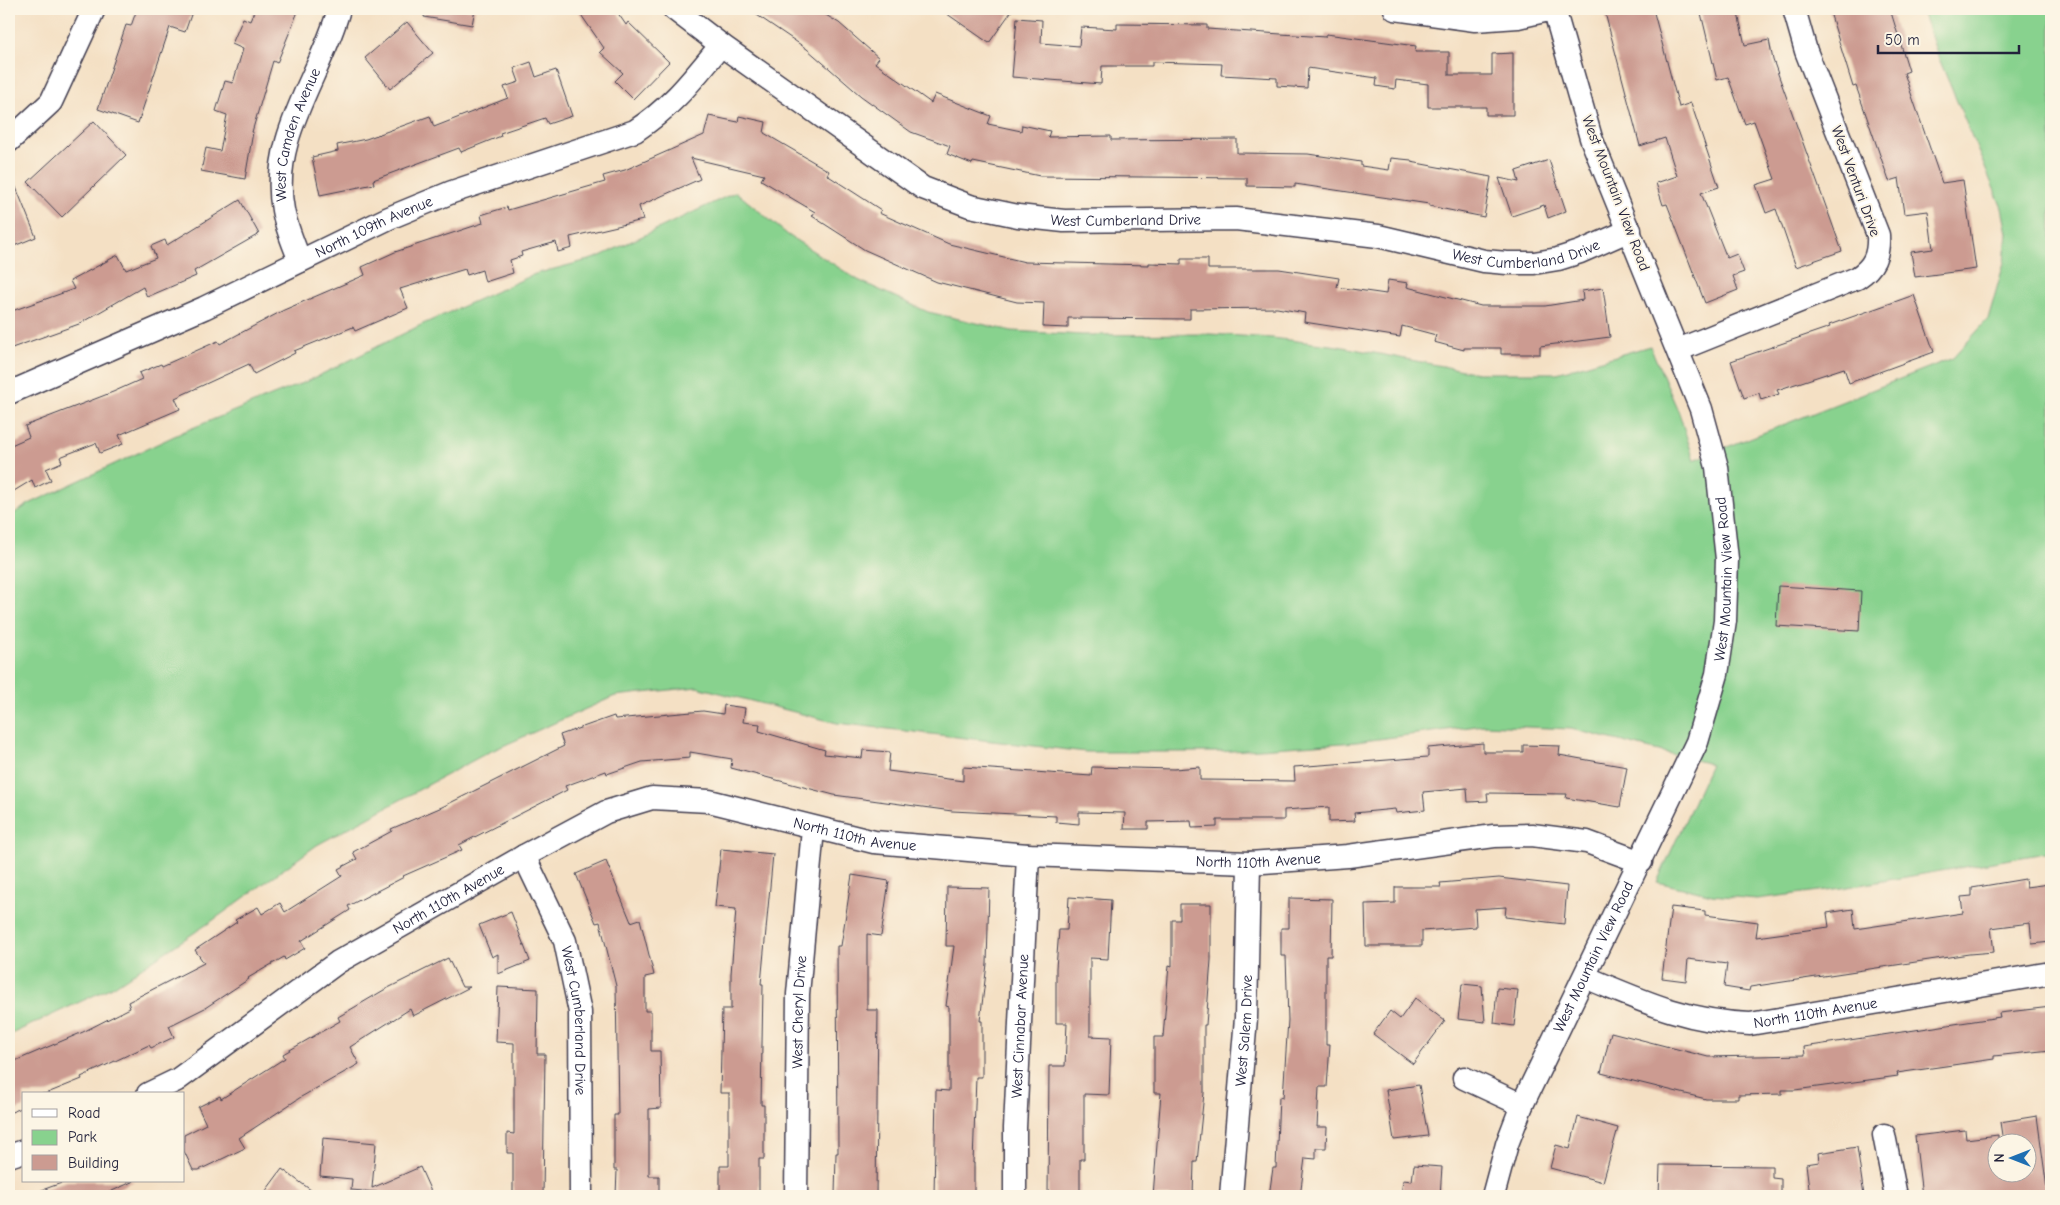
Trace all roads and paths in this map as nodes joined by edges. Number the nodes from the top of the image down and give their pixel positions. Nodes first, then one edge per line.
1 (94, 9) edge
2 (339, 9) edge
3 (674, 9) edge
4 (1395, 9) edge
5 (1554, 9) edge
6 (1794, 9) edge
7 (721, 45) junction
8 (9, 141) edge
9 (1630, 230) junction
10 (300, 261) junction
11 (1678, 350) junction
12 (9, 393) edge
13 (813, 829) junction
14 (1028, 855) junction
15 (524, 856) junction
16 (1641, 862) junction
17 (1249, 863) junction
18 (2051, 973) edge
19 (1585, 977) junction
20 (1464, 1078) dead end
21 (152, 1092) edge
22 (1522, 1105) junction
23 (1884, 1135) dead end
24 (22, 1152) edge
25 (9, 1156) edge
26 (581, 1196) edge
27 (796, 1196) edge
28 (1015, 1196) edge
29 (1231, 1196) edge
30 (1493, 1196) edge
31 (1896, 1196) edge

1 - 8 street
2 - 10 street, West Camden Avenue
3 - 7 street, West Cumberland Drive
4 - 5 street
5 - 9 street, West Mountain View Road
6 - 11 street, West Venturi Drive
7 - 9 street, West Cumberland Drive
7 - 10 street, North 109th Avenue
9 - 11 street, West Mountain View Road
10 - 12 street, North 109th Avenue
11 - 16 street, West Mountain View Road
13 - 14 street, North 110th Avenue
13 - 15 street, North 110th Avenue
13 - 27 street, West Cheryl Drive
14 - 17 street, North 110th Avenue
14 - 28 street, West Cinnabar Avenue
15 - 21 street, North 110th Avenue
15 - 26 street, West Cumberland Drive
16 - 17 street, North 110th Avenue
16 - 19 street, West Mountain View Road
17 - 29 street, West Salem Drive
18 - 19 street, North 110th Avenue
19 - 22 street, West Mountain View Road
20 - 22 street
22 - 30 street, West Mountain View Road
23 - 31 street
24 - 25 street

